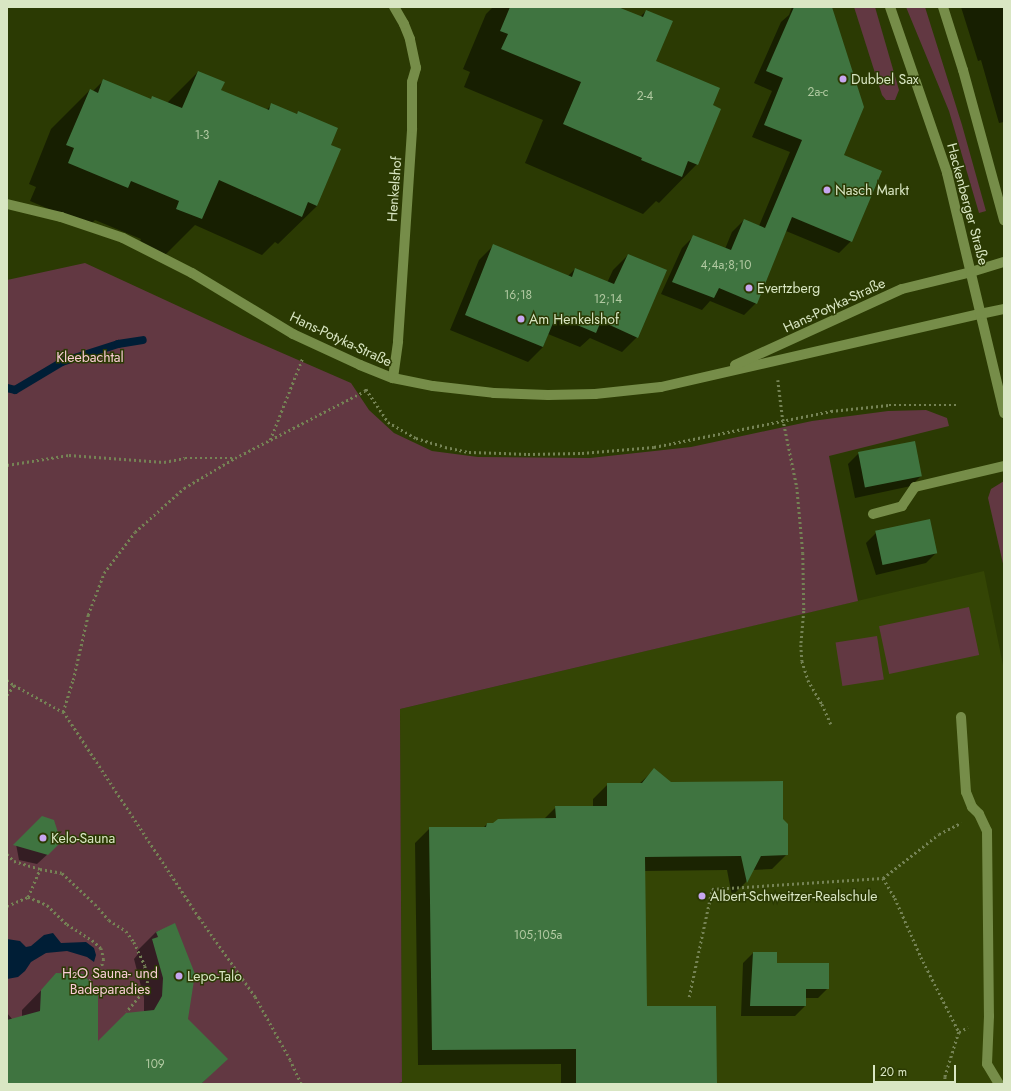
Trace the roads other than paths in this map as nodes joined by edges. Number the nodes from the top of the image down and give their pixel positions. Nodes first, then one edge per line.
1 (394, 7) edge
2 (890, 7) edge
3 (943, 7) edge
4 (7, 204) edge
5 (1004, 220) edge
6 (1004, 262) edge
7 (971, 272) junction
8 (1004, 309) edge
9 (980, 314) junction
10 (713, 375) junction
11 (393, 378) junction
12 (1004, 413) edge
13 (1004, 466) edge
14 (873, 514) dead end
15 (961, 717) dead end
16 (1000, 1084) edge

1 - 11 street, Henkelshof
2 - 7 street, Hackenberger Straße
3 - 5 street
4 - 11 street, Hans-Potyka-Straße
6 - 7 street, Hans-Potyka-Straße
7 - 9 street, Hackenberger Straße
7 - 10 street, Hans-Potyka-Straße
8 - 9 street, Hans-Potyka-Straße
9 - 10 street, Hans-Potyka-Straße
9 - 12 street, Hackenberger Straße
10 - 11 street, Hans-Potyka-Straße
13 - 14 street
15 - 16 street

